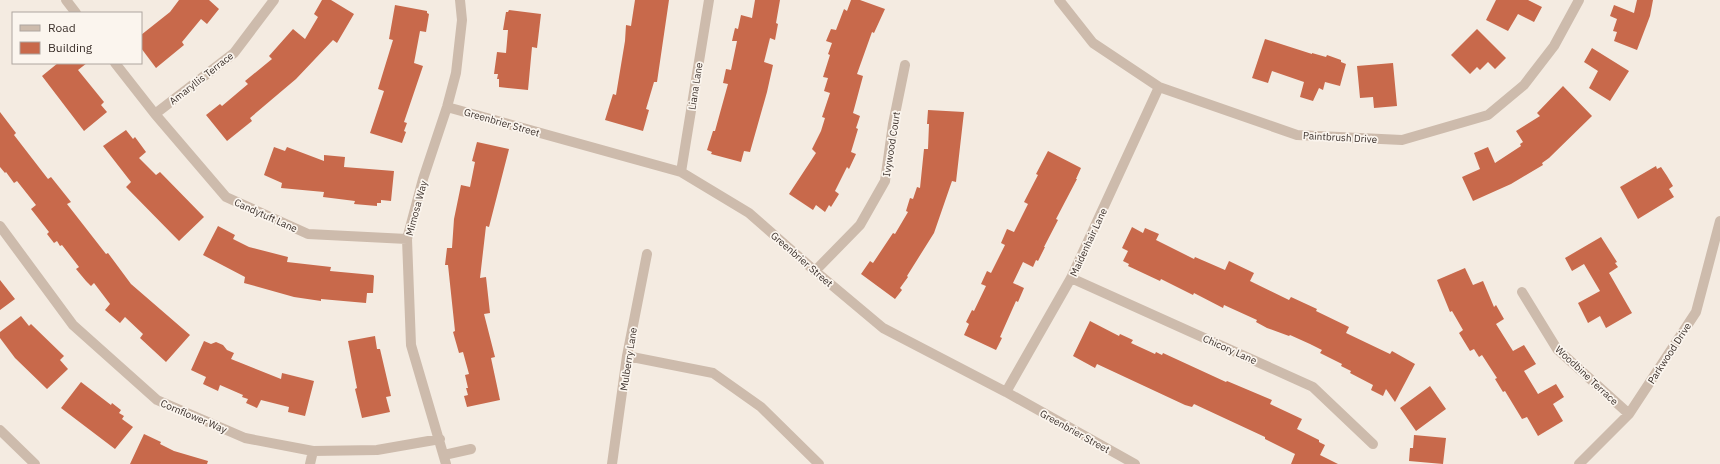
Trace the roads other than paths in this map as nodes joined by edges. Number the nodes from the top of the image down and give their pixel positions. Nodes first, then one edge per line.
1 (66, 0) edge
2 (274, 0) edge
3 (460, 0) edge
4 (709, 0) edge
5 (1059, 0) edge
6 (1579, 0) edge
7 (75, 12) edge
8 (116, 64) edge
9 (905, 65) dead end
10 (1159, 87) junction
11 (448, 107) junction
12 (155, 114) junction
13 (681, 172) junction
14 (1720, 221) edge
15 (0, 226) edge
16 (407, 239) junction
17 (647, 254) dead end
18 (815, 271) junction
19 (1071, 278) junction
20 (1522, 292) dead end
21 (628, 356) junction
22 (1006, 392) junction
23 (1629, 414) junction
24 (0, 430) edge
25 (440, 438) junction
26 (1373, 444) dead end
27 (471, 449) dead end
28 (313, 451) junction
29 (445, 460) edge
30 (35, 464) edge
31 (310, 464) edge
32 (612, 464) edge
33 (819, 464) edge
34 (1135, 464) edge
35 (1579, 464) edge

1 - 7 street
2 - 12 street, Amaryllis Terrace
3 - 11 street, Mimosa Way
4 - 13 street, Liana Lane
5 - 10 street, Paintbrush Drive
6 - 10 street, Paintbrush Drive
8 - 12 street, Candytuft Lane
9 - 18 street, Ivywood Court
10 - 19 street, Maidenhair Lane
11 - 13 street, Greenbrier Street
11 - 16 street, Mimosa Way
12 - 16 street, Candytuft Lane
13 - 18 street, Greenbrier Street
14 - 23 street, Parkwood Drive
15 - 28 street, Cornflower Way
16 - 25 street, Mimosa Way
17 - 21 street, Mulberry Lane
18 - 22 street, Greenbrier Street
19 - 22 street, Maidenhair Lane
19 - 26 street, Chicory Lane
20 - 23 street, Woodbine Terrace
21 - 32 street, Mulberry Lane
21 - 33 street
22 - 34 street, Greenbrier Street
23 - 35 street, Parkwood Drive
24 - 30 street
25 - 28 street, Cornflower Way
25 - 29 street, Mimosa Way
27 - 29 street
28 - 31 street

